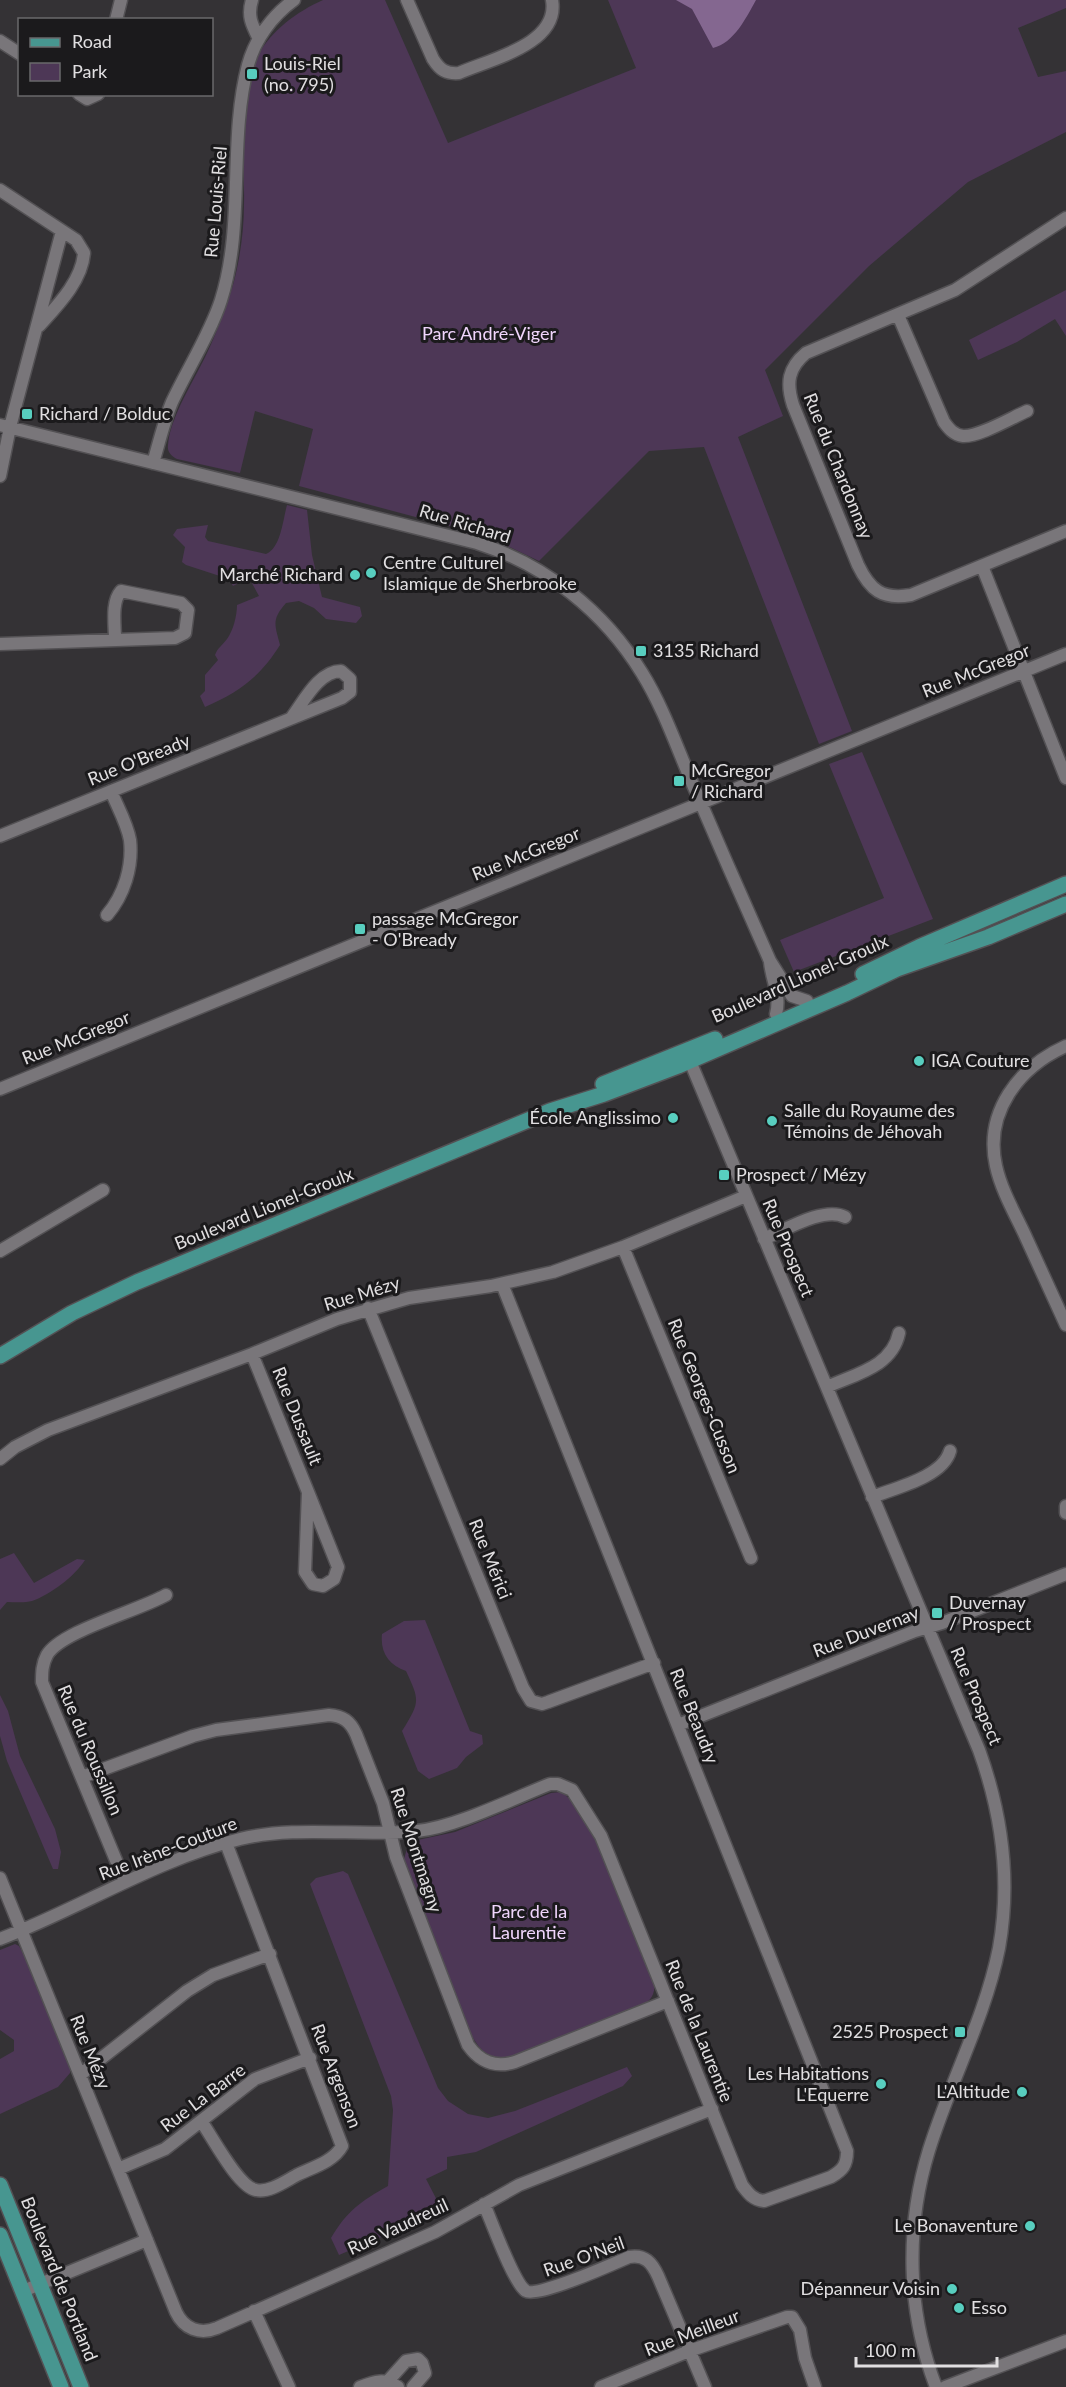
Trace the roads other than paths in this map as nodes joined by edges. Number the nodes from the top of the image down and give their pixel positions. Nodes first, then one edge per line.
1 (121, 0) edge
2 (252, 0) edge
3 (294, 0) edge
4 (407, 0) edge
5 (552, 0) edge
6 (116, 18) edge
7 (259, 39) junction
8 (0, 41) edge
9 (18, 53) edge
10 (0, 190) edge
11 (1066, 219) edge
12 (62, 231) junction
13 (898, 315) junction
14 (38, 327) junction
15 (1027, 411) dead end
16 (5, 426) edge
17 (153, 463) junction
18 (0, 476) edge
19 (1066, 531) edge
20 (982, 566) junction
21 (115, 639) junction
22 (0, 644) edge
23 (1066, 654) edge
24 (1025, 671) junction
25 (292, 717) junction
26 (1066, 778) edge
27 (111, 791) junction
28 (700, 802) junction
29 (0, 836) edge
30 (1066, 884) edge
31 (1066, 904) edge
32 (107, 915) dead end
33 (770, 961) junction
34 (807, 1001) junction
35 (776, 1014) junction
36 (1066, 1046) edge
37 (687, 1056) junction
38 (0, 1089) edge
39 (103, 1190) dead end
40 (746, 1196) junction
41 (845, 1217) dead end
42 (764, 1239) junction
43 (623, 1247) junction
44 (0, 1251) edge
45 (502, 1284) junction
46 (368, 1308) junction
47 (1066, 1325) edge
48 (899, 1333) dead end
49 (252, 1354) junction
50 (0, 1356) edge
51 (827, 1387) junction
52 (950, 1451) dead end
53 (0, 1459) edge
54 (308, 1492) junction
55 (872, 1497) junction
56 (1066, 1506) edge
57 (1066, 1513) edge
58 (752, 1558) dead end
59 (1066, 1574) edge
60 (166, 1595) dead end
61 (927, 1627) junction
62 (654, 1663) junction
63 (678, 1725) junction
64 (82, 1777) junction
65 (565, 1785) joint
66 (389, 1831) junction
67 (226, 1843) junction
68 (0, 1878) edge
69 (125, 1882) junction
70 (21, 1929) junction
71 (0, 1939) edge
72 (270, 1954) junction
73 (668, 2001) junction
74 (310, 2058) junction
75 (80, 2075) junction
76 (712, 2109) junction
77 (201, 2121) junction
78 (847, 2163) joint
79 (118, 2169) junction
80 (0, 2185) edge
81 (484, 2204) junction
82 (0, 2235) edge
83 (147, 2240) junction
84 (40, 2283) junction
85 (22, 2290) junction
86 (254, 2311) junction
87 (1066, 2341) edge
88 (689, 2351) junction
89 (393, 2384) edge
90 (61, 2387) edge
91 (81, 2387) edge
92 (290, 2387) edge
93 (360, 2387) edge
94 (413, 2387) edge
95 (601, 2387) edge
96 (705, 2387) edge
97 (815, 2387) edge
98 (936, 2387) edge
99 (945, 2387) edge

1 - 6 street
2 - 7 street
3 - 7 street, Rue Louis-Riel
4 - 5 street
7 - 17 street, Rue Louis-Riel
8 - 9 street
10 - 12 street
11 - 13 street, Rue du Chardonnay
12 - 14 street
12 - 14 street
13 - 15 street
13 - 20 street, Rue du Chardonnay
14 - 16 street
16 - 17 street, Rue Richard
16 - 18 street
17 - 28 street, Rue Richard
19 - 20 street, Rue du Chardonnay
20 - 24 street
21 - 21 street
21 - 22 street
23 - 24 street, Rue McGregor
24 - 26 street
24 - 28 street, Rue McGregor
25 - 25 street, Rue O'Bready
25 - 27 street, Rue O'Bready
27 - 29 street, Rue O'Bready
27 - 32 street
28 - 33 street, Rue Richard
28 - 38 street, Rue McGregor
30 - 34 main road, Boulevard Lionel-Groulx
31 - 37 main road, Boulevard Lionel-Groulx
33 - 34 street, Rue Richard
33 - 35 street, Rue Richard
34 - 35 main road, Boulevard Lionel-Groulx
35 - 37 main road, Boulevard Lionel-Groulx
36 - 47 street
37 - 40 street, Rue Prospect
37 - 50 main road, Boulevard Lionel-Groulx
39 - 44 street
40 - 42 street, Rue Prospect
40 - 43 street, Rue Mézy
41 - 42 street
42 - 51 street, Rue Prospect
43 - 45 street, Rue Mézy
43 - 58 street, Rue Georges-Cusson
45 - 46 street, Rue Mézy
45 - 62 street, Rue Beaudry
46 - 49 street, Rue Mézy
46 - 62 street, Rue Mérici
48 - 51 street
49 - 53 street, Rue Mézy
49 - 54 street, Rue Dussault
51 - 55 street, Rue Prospect
52 - 55 street
54 - 54 street, Rue Dussault
55 - 61 street, Rue Prospect
56 - 57 street
59 - 61 street, Rue Duvernay
60 - 64 street, Rue du Roussillon
61 - 63 street, Rue Duvernay
61 - 98 street, Rue Prospect
62 - 63 street, Rue Beaudry
63 - 78 street, Rue Beaudry
64 - 66 street, Rue Montmagny
64 - 69 street, Rue du Roussillon
65 - 66 street, Rue Irène-Couture
65 - 73 street, Rue de la Laurentie
66 - 67 street, Rue Irène-Couture
66 - 73 street, Rue Montmagny
67 - 69 street, Rue Irène-Couture
67 - 72 street, Rue Argenson
68 - 70 street, Rue Mézy
69 - 70 street, Rue Irène-Couture
70 - 71 street, Rue Irène-Couture
70 - 75 street, Rue Mézy
72 - 74 street, Rue Argenson
72 - 75 street
73 - 76 street, Rue de la Laurentie
74 - 77 street, Rue La Barre
74 - 77 street, Rue Argenson
75 - 79 street, Rue Mézy
76 - 78 street, Rue de la Laurentie
76 - 81 street, Rue Vaudreuil
77 - 79 street, Rue La Barre
79 - 83 street, Rue Mézy
80 - 84 main road, Boulevard de Portland
81 - 86 street, Rue Vaudreuil
81 - 88 street, Rue O'Neil
82 - 85 main road
83 - 84 street
83 - 86 street, Rue Vaudreuil
84 - 85 street
84 - 91 main road, Boulevard de Portland
85 - 90 main road
86 - 92 street
87 - 99 street
88 - 95 street, Rue Meilleur
88 - 96 street, Rue O'Neil
88 - 97 street, Rue Meilleur
89 - 93 street
89 - 94 street

